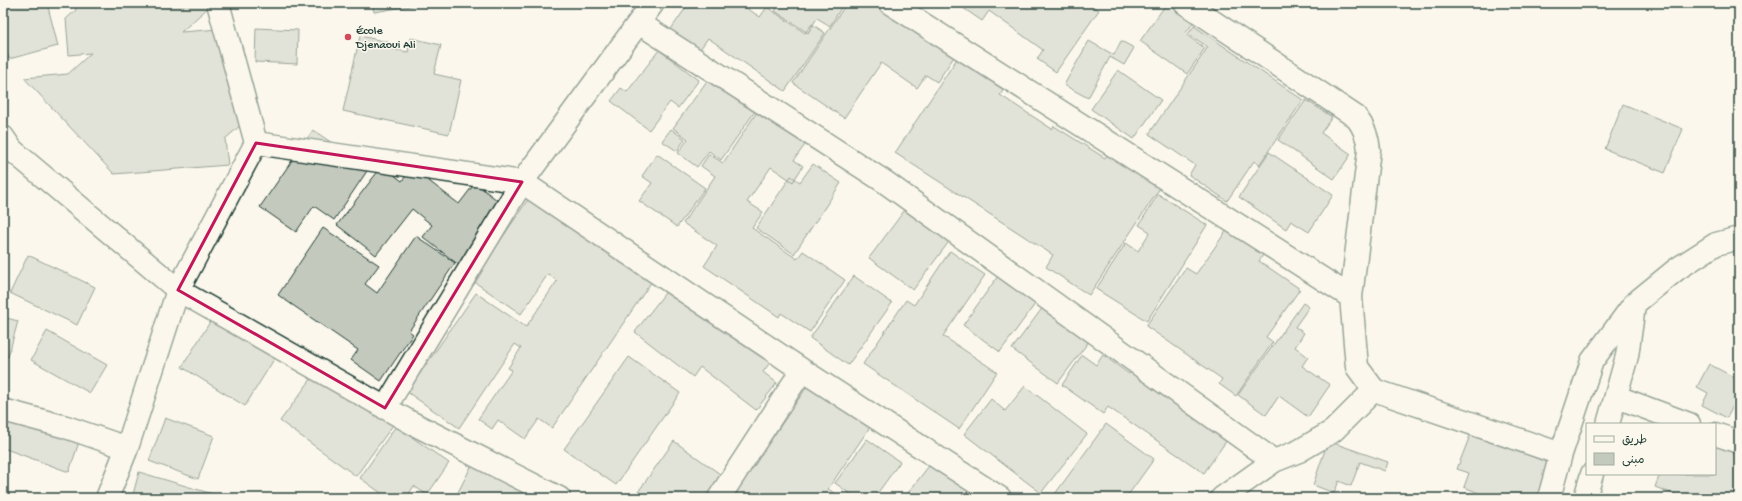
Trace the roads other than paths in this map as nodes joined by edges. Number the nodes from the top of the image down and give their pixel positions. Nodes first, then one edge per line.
1 (218, 3) edge
2 (653, 3) edge
3 (890, 3) edge
4 (1185, 3) edge
5 (639, 23) junction
6 (256, 143) junction
7 (6, 146) edge
8 (522, 182) junction
9 (1739, 238) edge
10 (178, 290) junction
11 (1351, 297) junction
12 (1634, 304) junction
13 (802, 370) junction
14 (1374, 390) junction
15 (1617, 397) junction
16 (385, 408) junction
17 (3, 410) edge
18 (1608, 423) edge
19 (1686, 423) edge
20 (1716, 434) edge
21 (1739, 442) edge
22 (127, 448) junction
23 (1561, 454) junction
24 (1274, 461) junction
25 (1592, 475) edge
26 (107, 498) edge
27 (559, 498) edge
28 (719, 498) edge
29 (1000, 498) edge
30 (1222, 498) edge
31 (1549, 498) edge
32 (1585, 498) edge

1 - 6 street
2 - 5 street
3 - 11 street
4 - 11 street
5 - 8 street
5 - 24 street
6 - 8 street
6 - 10 street
7 - 10 street
8 - 13 street
8 - 16 street
9 - 12 street
10 - 16 street
10 - 22 street
11 - 14 street
12 - 15 street
12 - 23 street
13 - 28 street
13 - 29 street
14 - 23 street
14 - 24 street
15 - 18 street
15 - 19 street
16 - 27 street
17 - 22 street
20 - 21 street
22 - 26 street
23 - 31 street
24 - 30 street
25 - 32 street

